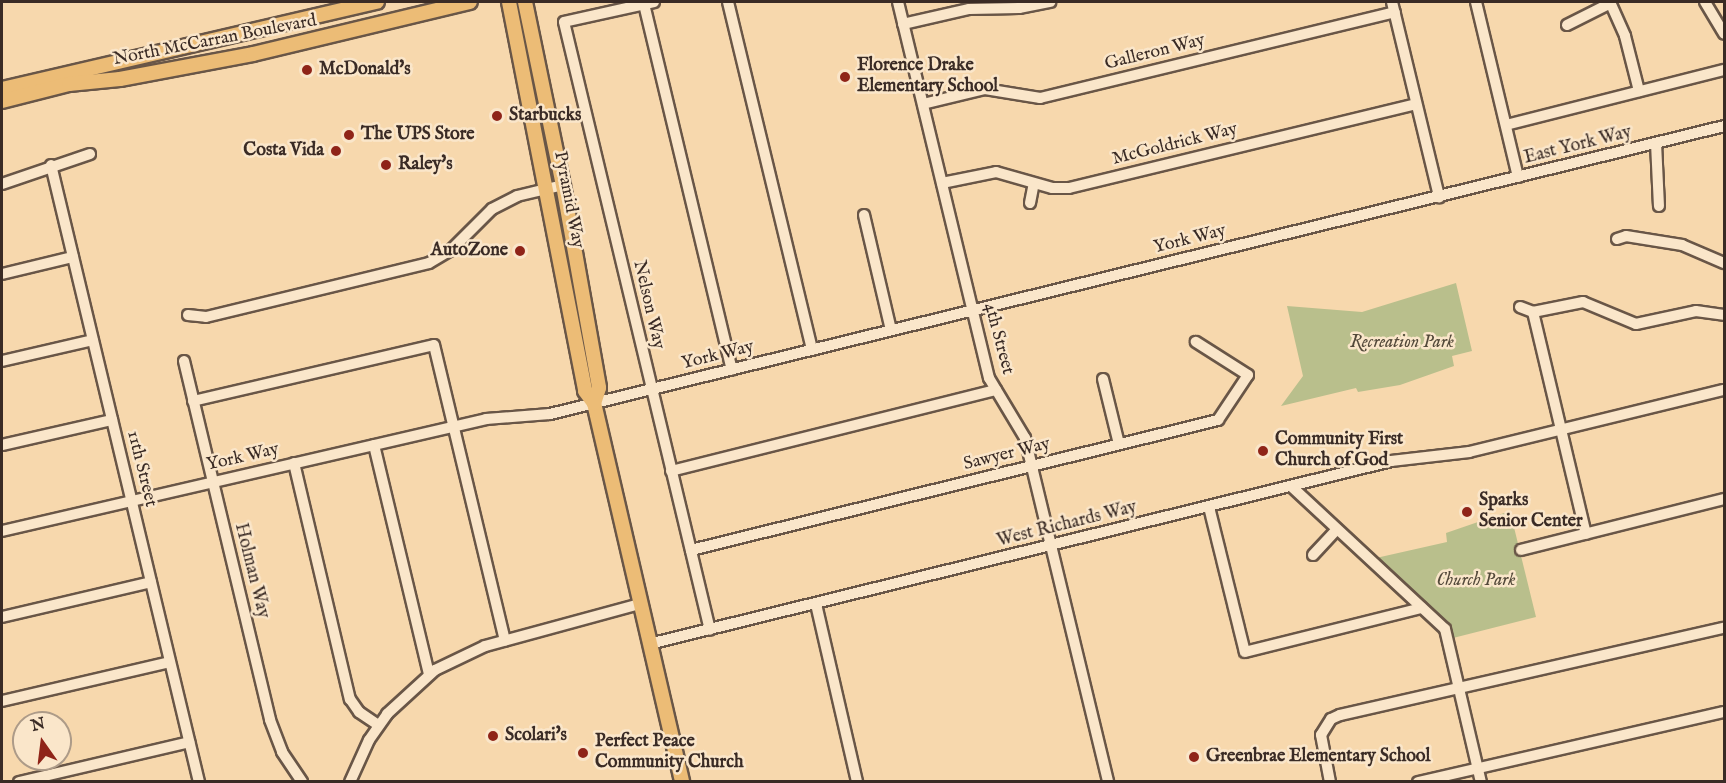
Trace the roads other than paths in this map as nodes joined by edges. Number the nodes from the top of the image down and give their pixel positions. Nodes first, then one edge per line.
1 (377, 2) edge
2 (470, 2) edge
3 (508, 2) edge
4 (525, 2) edge
5 (728, 2) edge
6 (898, 2) edge
7 (1050, 2) edge
8 (1476, 2) edge
9 (1610, 2) edge
10 (1705, 2) edge
11 (649, 3) edge
12 (1393, 7) edge
13 (903, 24) junction
14 (1567, 26) dead end
15 (1725, 34) edge
16 (205, 43) junction
17 (175, 69) junction
18 (1725, 70) edge
19 (2, 88) edge
20 (1639, 92) junction
21 (2, 101) edge
22 (923, 104) junction
23 (1416, 104) junction
24 (1506, 125) junction
25 (1725, 126) edge
26 (1656, 143) junction
27 (90, 154) dead end
28 (51, 165) junction
29 (1518, 177) junction
30 (942, 183) junction
31 (1034, 183) junction
32 (2, 184) edge
33 (563, 185) junction
34 (547, 188) junction
35 (1439, 197) junction
36 (1030, 203) dead end
37 (1659, 206) dead end
38 (864, 215) dead end
39 (1617, 239) dead end
40 (73, 257) junction
41 (1725, 263) edge
42 (2, 274) edge
43 (1520, 307) dead end
44 (972, 310) junction
45 (1533, 312) junction
46 (188, 315) dead end
47 (1725, 315) edge
48 (891, 330) junction
49 (93, 340) junction
50 (1196, 342) dead end
51 (812, 350) junction
52 (2, 362) edge
53 (184, 362) dead end
54 (732, 370) junction
55 (1103, 379) dead end
56 (651, 390) junction
57 (996, 390) junction
58 (1725, 390) edge
59 (193, 401) junction
60 (594, 404) junction
61 (112, 420) junction
62 (453, 426) junction
63 (1561, 429) junction
64 (1119, 444) junction
65 (2, 445) edge
66 (374, 445) junction
67 (294, 463) junction
68 (1032, 466) junction
69 (671, 471) junction
70 (212, 482) junction
71 (1291, 486) junction
72 (1725, 500) edge
73 (132, 501) junction
74 (1209, 507) junction
75 (1337, 529) junction
76 (2, 531) edge
77 (1586, 534) junction
78 (1051, 546) junction
79 (691, 550) junction
80 (1521, 550) dead end
81 (1312, 555) dead end
82 (151, 582) junction
83 (640, 604) junction
84 (816, 604) junction
85 (1422, 608) junction
86 (2, 617) edge
87 (1725, 628) edge
88 (710, 630) junction
89 (505, 641) junction
90 (649, 644) junction
91 (170, 662) junction
92 (429, 674) junction
93 (1460, 688) junction
94 (2, 701) edge
95 (1725, 712) edge
96 (378, 725) junction
97 (189, 742) junction
98 (1478, 768) junction
99 (19, 782) edge
100 (199, 782) edge
101 (302, 782) edge
102 (350, 782) edge
103 (682, 782) edge
104 (857, 782) edge
105 (1108, 782) edge
106 (1330, 782) edge
107 (1418, 782) edge
108 (1481, 782) edge

1 - 16 main road, North McCarran Boulevard
2 - 17 main road, North McCarran Boulevard
3 - 34 main road, Pyramid Way
4 - 33 main road, Pyramid Way
5 - 51 street
6 - 13 street, 4th Street
7 - 13 street
8 - 24 street
9 - 14 street
9 - 20 street
10 - 15 street
11 - 54 street
11 - 56 street, Nelson Way
12 - 22 street, Galleron Way
12 - 23 street
13 - 22 street, 4th Street
16 - 17 main road
16 - 19 main road, North McCarran Boulevard
17 - 21 main road, North McCarran Boulevard
18 - 20 street
20 - 24 street
22 - 30 street, 4th Street
23 - 31 street, McGoldrick Way
23 - 35 street
24 - 29 street
25 - 26 street, East York Way
26 - 29 street, East York Way
26 - 37 street
27 - 28 street
28 - 32 street
28 - 40 street, 11th Street
29 - 35 street, East York Way
30 - 31 street, McGoldrick Way
30 - 44 street, 4th Street
31 - 36 street
33 - 34 street
33 - 60 main road, Pyramid Way
34 - 46 street
34 - 60 main road, Pyramid Way
35 - 44 street, York Way
38 - 48 street
39 - 41 street
40 - 42 street
40 - 49 street, 11th Street
43 - 45 street
44 - 48 street, York Way
44 - 57 street, 4th Street
45 - 47 street
45 - 63 street
48 - 51 street, York Way
49 - 52 street
49 - 61 street, 11th Street
50 - 64 street, Sawyer Way
51 - 54 street, York Way
53 - 59 street, Holman Way
54 - 56 street, York Way
55 - 64 street
56 - 60 street, York Way
56 - 69 street, Nelson Way
57 - 68 street, 4th Street
57 - 69 street
58 - 63 street, West Richards Way
59 - 62 street
59 - 70 street, Holman Way
60 - 62 street, York Way
60 - 83 main road, Pyramid Way
61 - 65 street
61 - 73 street, 11th Street
62 - 66 street, York Way
62 - 89 street
63 - 71 street, West Richards Way
63 - 77 street
64 - 68 street, Sawyer Way
66 - 67 street, York Way
66 - 92 street
67 - 70 street, York Way
67 - 96 street
68 - 78 street, 4th Street
68 - 79 street, Sawyer Way
69 - 79 street, Nelson Way
70 - 73 street, York Way
70 - 101 street, Holman Way
71 - 74 street, West Richards Way
71 - 75 street
72 - 77 street
73 - 76 street, York Way
73 - 82 street, 11th Street
74 - 78 street, West Richards Way
74 - 85 street
75 - 81 street
75 - 85 street
77 - 80 street
78 - 84 street, West Richards Way
78 - 105 street, 4th Street
79 - 88 street, Nelson Way
82 - 86 street
82 - 91 street, 11th Street
83 - 89 street
83 - 90 main road, Pyramid Way
84 - 88 street, West Richards Way
84 - 104 street
85 - 93 street
87 - 93 street
88 - 90 street, West Richards Way
89 - 92 street
90 - 103 main road, Pyramid Way
91 - 94 street
91 - 97 street, 11th Street
92 - 96 street
93 - 98 street
93 - 106 street
95 - 98 street
96 - 102 street
97 - 99 street
97 - 100 street, 11th Street
98 - 107 street
98 - 108 street

